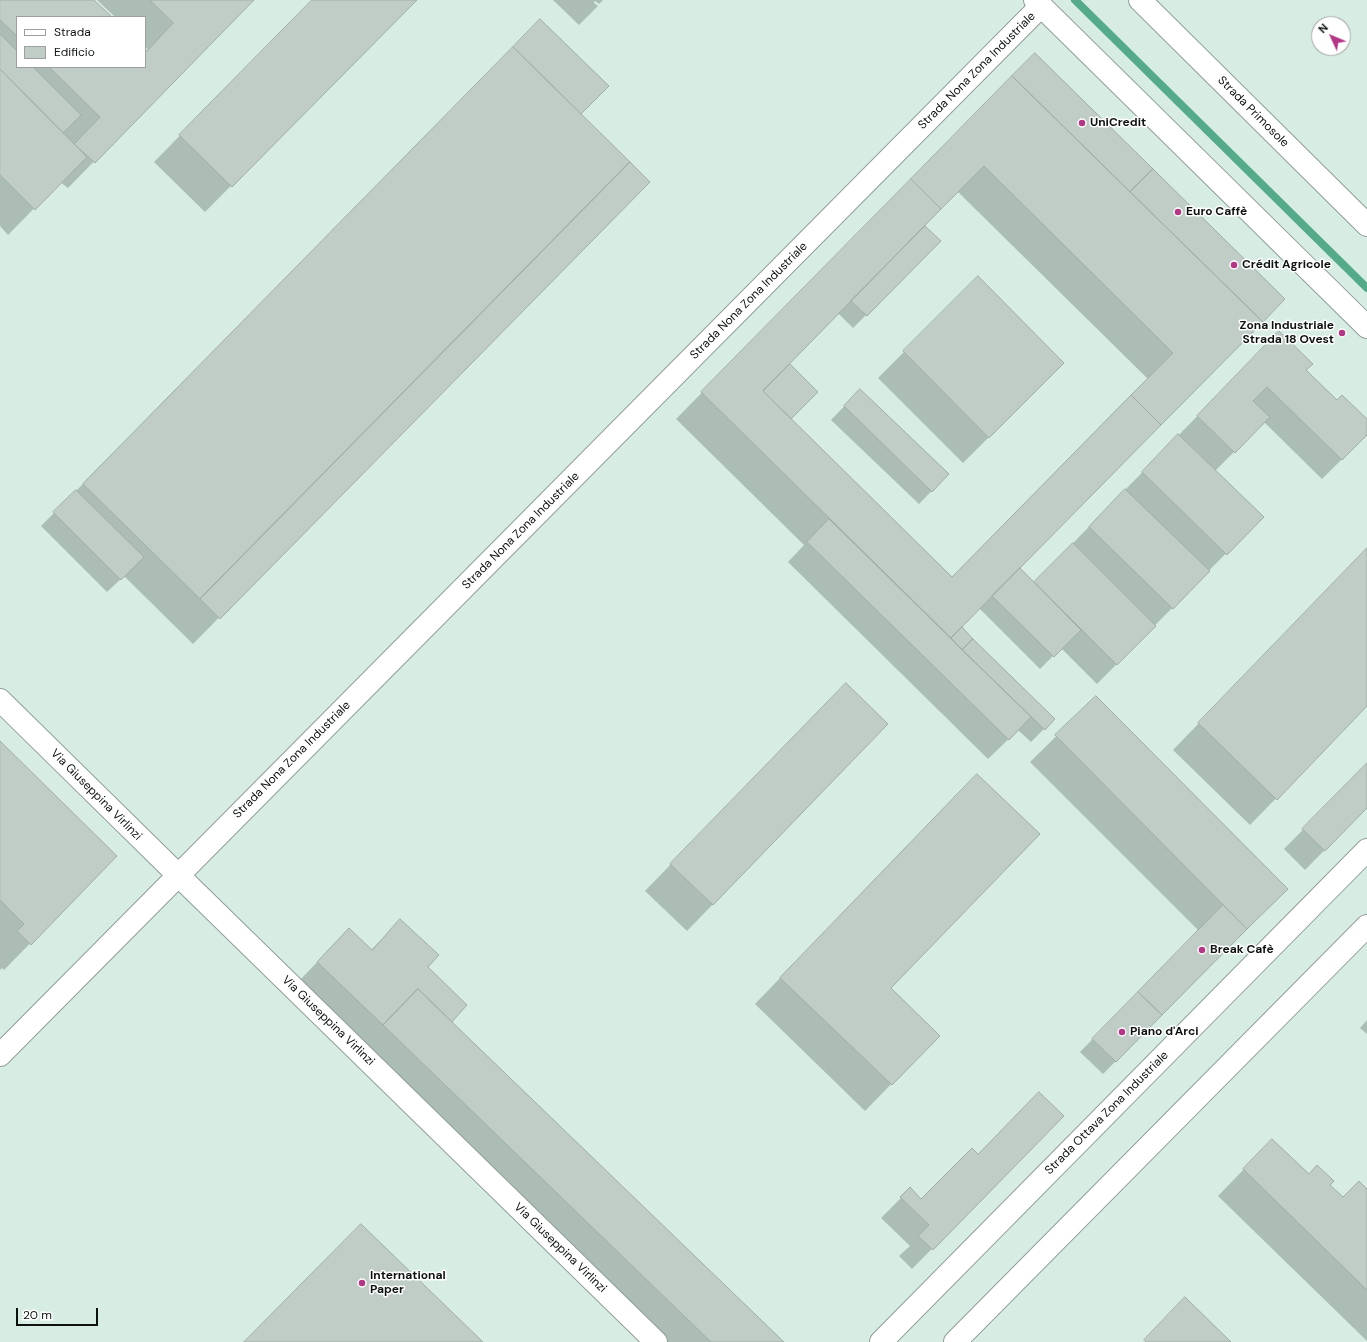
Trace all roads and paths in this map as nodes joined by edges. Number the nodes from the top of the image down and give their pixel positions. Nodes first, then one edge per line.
1 (1140, 0) edge
2 (1038, 3) edge
3 (1367, 225) edge
4 (1367, 327) edge
5 (0, 700) edge
6 (1367, 850) edge
7 (178, 875) junction
8 (1367, 926) edge
9 (0, 1055) edge
10 (656, 1342) edge
11 (881, 1342) edge
12 (955, 1342) edge

1 - 3 street, Strada Primosole
2 - 4 street
2 - 7 street, Strada Nona Zona Industriale
5 - 7 street, Via Giuseppina Virlinzi
6 - 11 street, Strada Ottava Zona Industriale
7 - 9 street, Strada Nona Zona Industriale
7 - 10 street, Via Giuseppina Virlinzi
8 - 12 street

